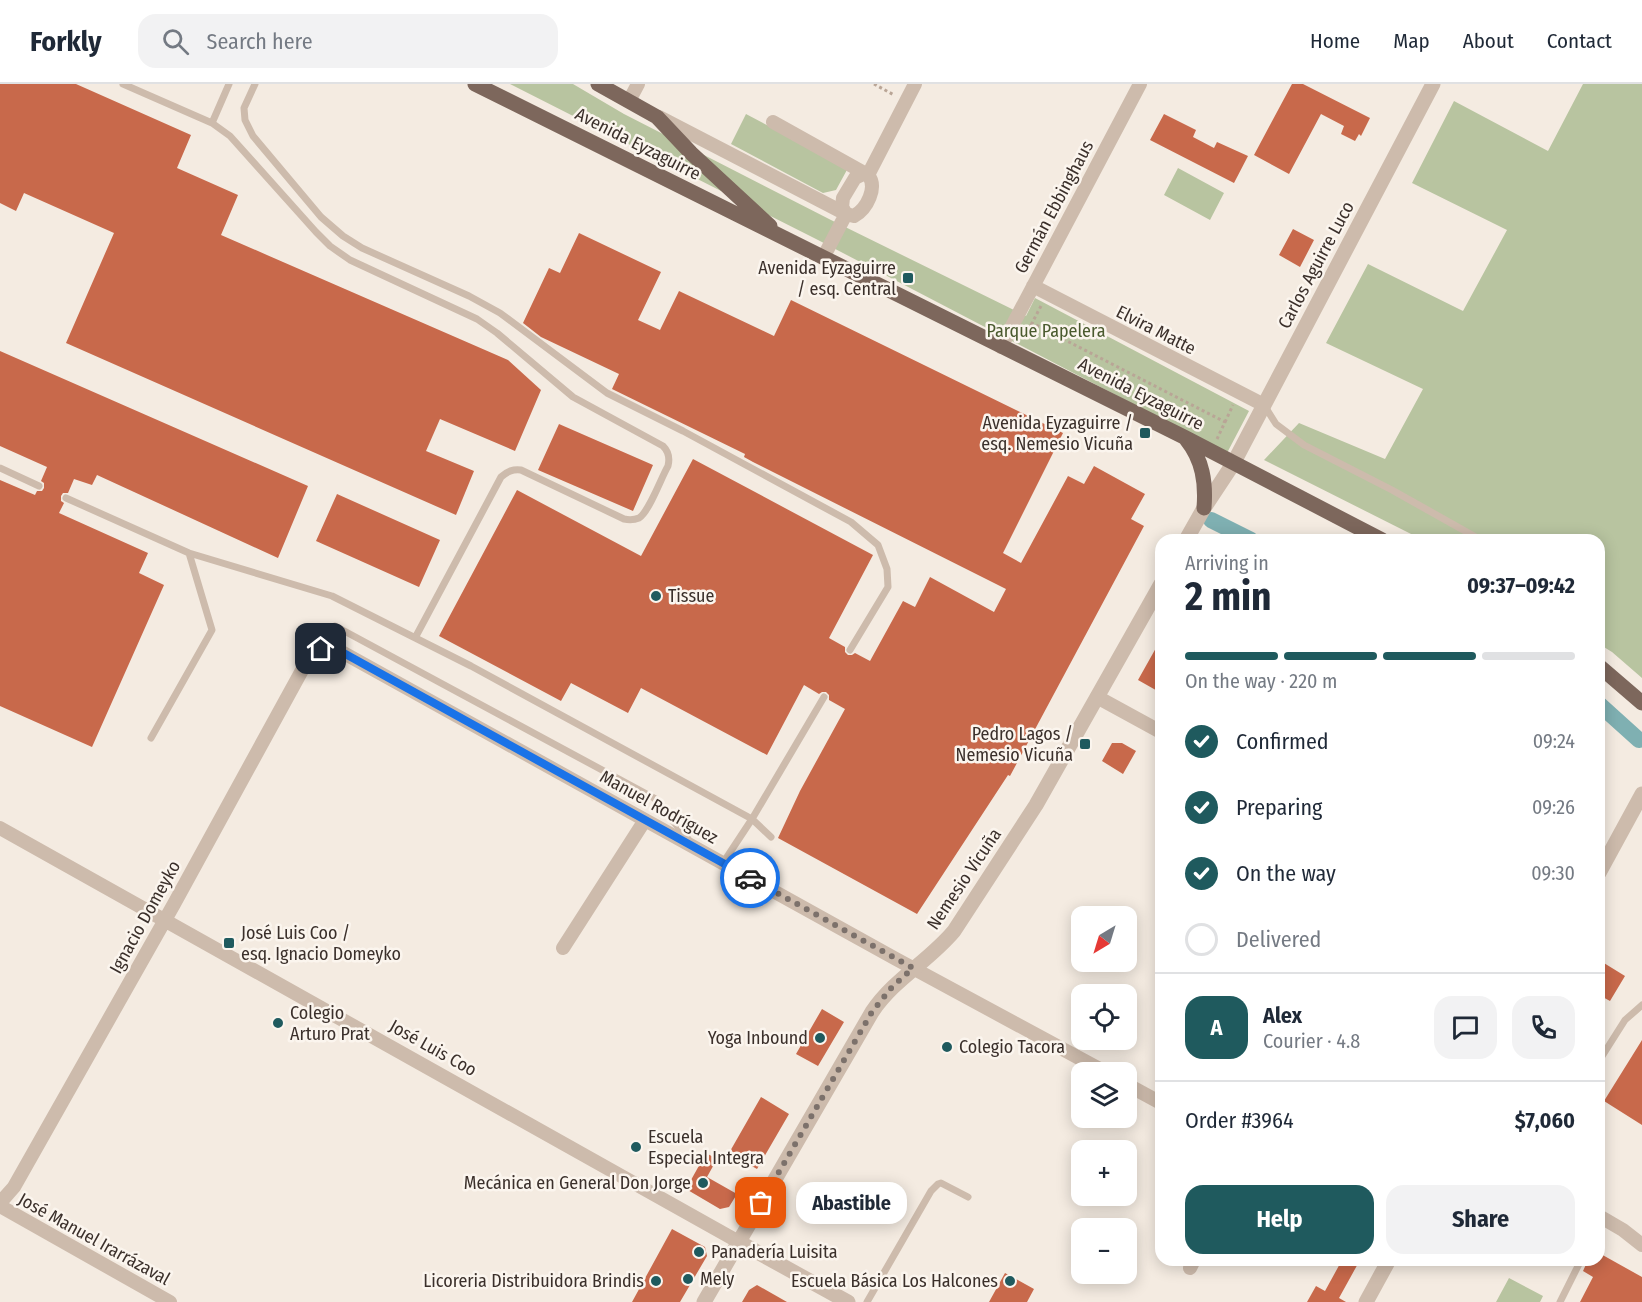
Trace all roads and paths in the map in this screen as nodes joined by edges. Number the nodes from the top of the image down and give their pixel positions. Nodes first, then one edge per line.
1 (123, 84) edge
2 (229, 84) edge
3 (255, 84) edge
4 (598, 84) edge
5 (638, 84) edge
6 (874, 84) edge
7 (915, 84) edge
8 (1140, 84) edge
9 (1433, 84) edge
10 (481, 85) edge
11 (896, 96) dead end
12 (629, 101) junction
13 (657, 117) junction
14 (773, 122) dead end
15 (212, 123) junction
16 (868, 174) junction
17 (846, 214) junction
18 (783, 239) junction
19 (823, 258) junction
20 (1033, 286) junction
21 (1042, 304) dead end
22 (1032, 323) junction
23 (1028, 332) dead end
24 (1001, 346) junction
25 (1264, 405) junction
26 (1184, 437) junction
27 (1210, 451) junction
28 (1233, 464) junction
29 (0, 468) edge
30 (39, 486) dead end
31 (66, 498) dead end
32 (1204, 508) junction
33 (1189, 534) edge
34 (1370, 534) edge
35 (1470, 534) edge
36 (189, 553) junction
37 (1155, 595) edge
38 (415, 638) junction
39 (321, 649) joint
40 (850, 650) dead end
41 (306, 663) junction
42 (1605, 671) edge
43 (824, 697) dead end
44 (1097, 697) junction
45 (1642, 703) edge
46 (1155, 729) edge
47 (151, 738) dead end
48 (1642, 794) edge
49 (752, 819) junction
50 (645, 820) junction
51 (0, 828) edge
52 (771, 837) dead end
53 (696, 848) junction
54 (1605, 862) edge
55 (723, 863) junction
56 (165, 919) junction
57 (563, 948) dead end
58 (913, 968) junction
59 (1642, 1005) edge
60 (1605, 1052) edge
61 (1087, 1062) edge
62 (1137, 1090) edge
63 (1155, 1100) edge
64 (968, 1197) dead end
65 (0, 1204) edge
66 (1605, 1221) edge
67 (739, 1242) junction
68 (1642, 1245) edge
69 (1386, 1266) edge
70 (1578, 1266) edge
71 (170, 1302) edge
72 (704, 1302) edge
73 (848, 1302) edge
74 (867, 1302) edge
75 (1366, 1302) edge
76 (1560, 1302) edge

1 - 15 lane
2 - 15 lane
3 - 40 lane
4 - 12 main road, Avenida Eyzaguirre
5 - 12 street
6 - 11 path
7 - 16 street
8 - 20 street, Germán Ebbinghaus
9 - 25 street, Carlos Aguirre Luco
10 - 18 main road, Avenida Eyzaguirre
12 - 13 main road, Avenida Eyzaguirre
13 - 17 street, Avenida Eyzaguirre
13 - 18 main road, Avenida Eyzaguirre
14 - 16 street
15 - 38 lane
16 - 17 street
16 - 17 street
17 - 19 street
18 - 19 main road, Avenida Eyzaguirre
19 - 24 main road, Avenida Eyzaguirre
20 - 24 street, Germán Ebbinghaus
20 - 25 street, Elvira Matte
21 - 22 path
22 - 23 path
22 - 27 path
24 - 26 main road, Avenida Eyzaguirre
25 - 28 street, Carlos Aguirre Luco
25 - 35 lane
26 - 27 main road, Avenida Eyzaguirre
26 - 32 main road
27 - 28 main road, Avenida Eyzaguirre
28 - 32 street
28 - 34 main road, Avenida Eyzaguirre
29 - 30 lane
31 - 36 lane
32 - 33 street
36 - 38 lane
36 - 47 lane
37 - 44 street, Nemesio Vicuña
38 - 49 lane
39 - 41 street, Ignacio Domeyko
39 - 50 street, Manuel Rodríguez
41 - 53 lane
41 - 56 street, Ignacio Domeyko
42 - 45 main road
43 - 49 lane
44 - 46 street
44 - 58 street, Nemesio Vicuña
48 - 54 street
49 - 52 lane
49 - 55 lane
50 - 53 street, Manuel Rodríguez
50 - 57 street
51 - 56 street, José Luis Coo
53 - 55 street, Manuel Rodríguez
55 - 58 street, Manuel Rodríguez
56 - 65 street, Ignacio Domeyko
56 - 67 street, José Luis Coo
58 - 61 street, Manuel Rodríguez
58 - 67 street, Nemesio Vicuña
59 - 60 lane
62 - 63 street
64 - 74 lane
65 - 71 street, José Manuel Irarrázaval
66 - 68 street
67 - 72 street, Nemesio Vicuña
67 - 73 street, José Luis Coo
69 - 75 street
70 - 76 lane

